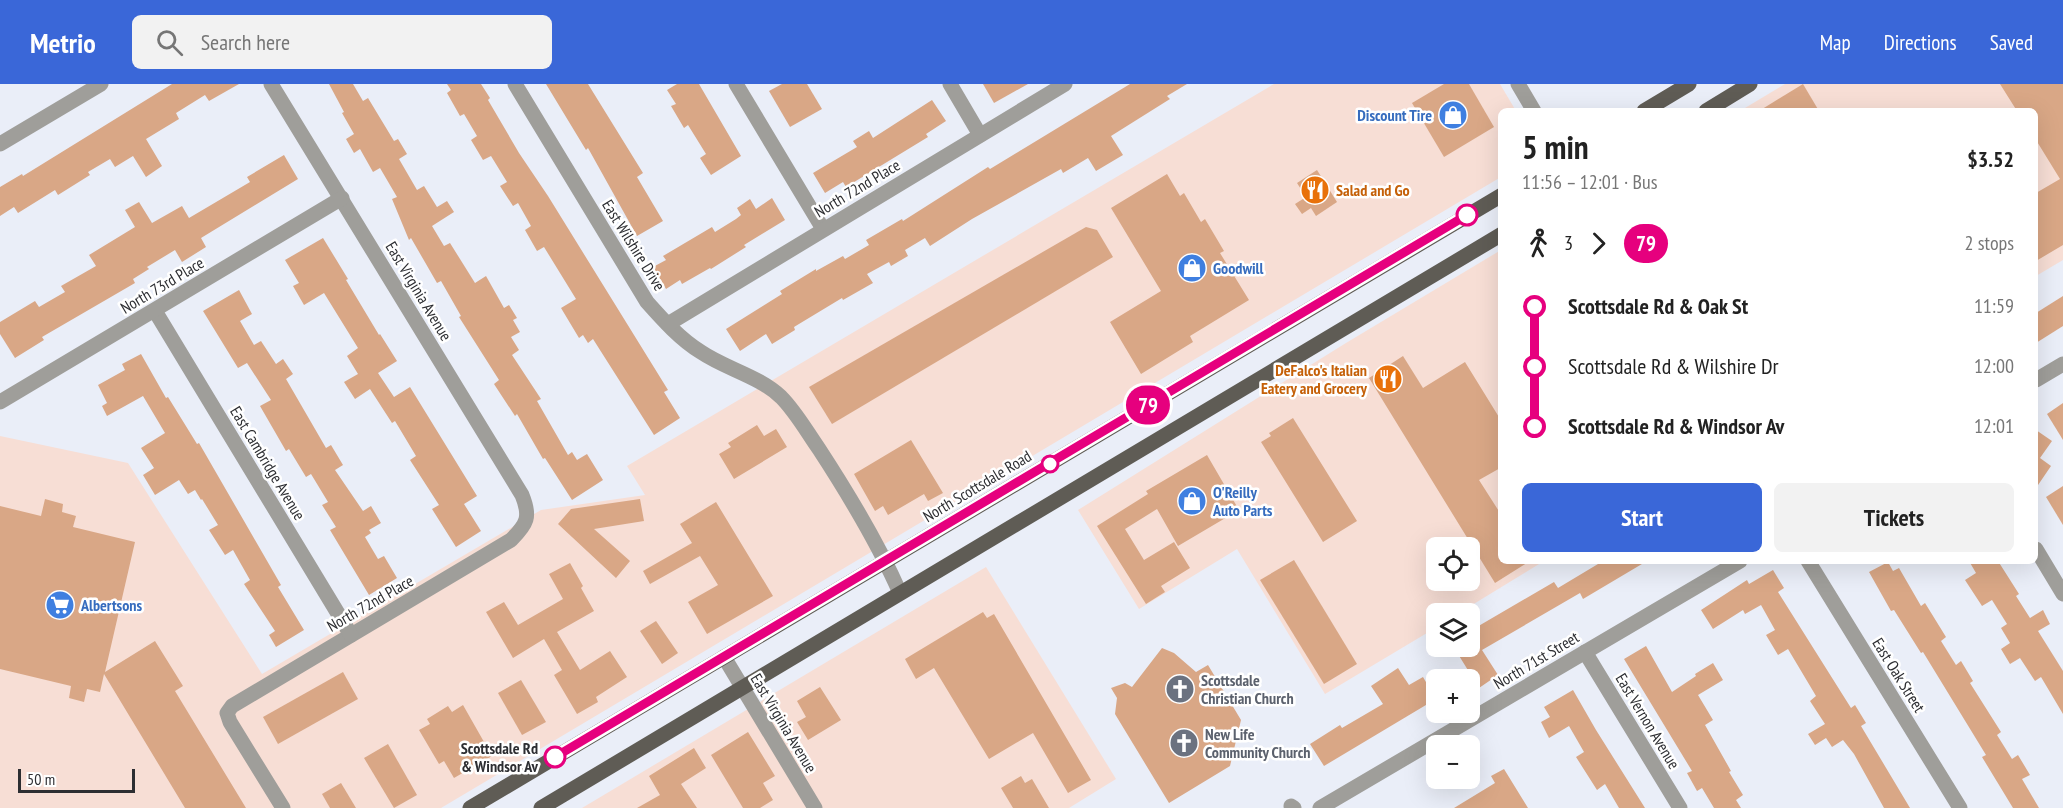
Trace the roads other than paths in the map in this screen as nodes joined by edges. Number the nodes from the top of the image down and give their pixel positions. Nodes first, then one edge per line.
1 (100, 84) edge
2 (271, 84) edge
3 (515, 84) edge
4 (736, 84) edge
5 (950, 84) edge
6 (1065, 84) edge
7 (1518, 84) edge
8 (1689, 84) edge
9 (1750, 84) edge
10 (1532, 108) edge
11 (1649, 108) edge
12 (1711, 108) edge
13 (980, 135) junction
14 (0, 144) edge
15 (1498, 197) edge
16 (342, 198) junction
17 (823, 229) junction
18 (1498, 236) edge
19 (154, 310) junction
20 (668, 324) junction
21 (2063, 364) edge
22 (2038, 379) edge
23 (0, 402) edge
24 (527, 519) joint
25 (2038, 552) edge
26 (886, 561) junction
27 (1735, 564) edge
28 (1810, 564) edge
29 (900, 593) junction
30 (2063, 594) edge
31 (351, 635) junction
32 (1585, 652) junction
33 (724, 657) junction
34 (741, 687) junction
35 (283, 808) edge
36 (470, 808) edge
37 (541, 808) edge
38 (815, 808) edge
39 (1320, 808) edge
40 (1680, 808) edge
41 (1960, 808) edge

1 - 14 street
2 - 16 street, East Virginia Avenue
3 - 20 street, East Wilshire Drive
4 - 17 street
5 - 13 street
6 - 13 street, North 72nd Place
7 - 10 street
8 - 11 main road
9 - 12 main road
13 - 17 street, North 72nd Place
15 - 26 main road, North Scottsdale Road
16 - 19 street, North 73rd Place
16 - 24 street, East Virginia Avenue
17 - 20 street, North 72nd Place
18 - 29 main road
19 - 23 street, North 73rd Place
19 - 31 street, East Cambridge Avenue
20 - 26 street, East Wilshire Drive
21 - 22 street
24 - 31 street, North 72nd Place
25 - 30 street
26 - 29 street, East Wilshire Drive
26 - 33 main road, North Scottsdale Road
27 - 32 street, North 71st Street
28 - 41 street, East Oak Street
29 - 34 main road
31 - 35 street, North 72nd Place
32 - 39 street, North 71st Street
32 - 40 street, East Vernon Avenue
33 - 34 street, East Virginia Avenue
33 - 36 main road, North Scottsdale Road
34 - 37 main road
34 - 38 street, East Virginia Avenue

